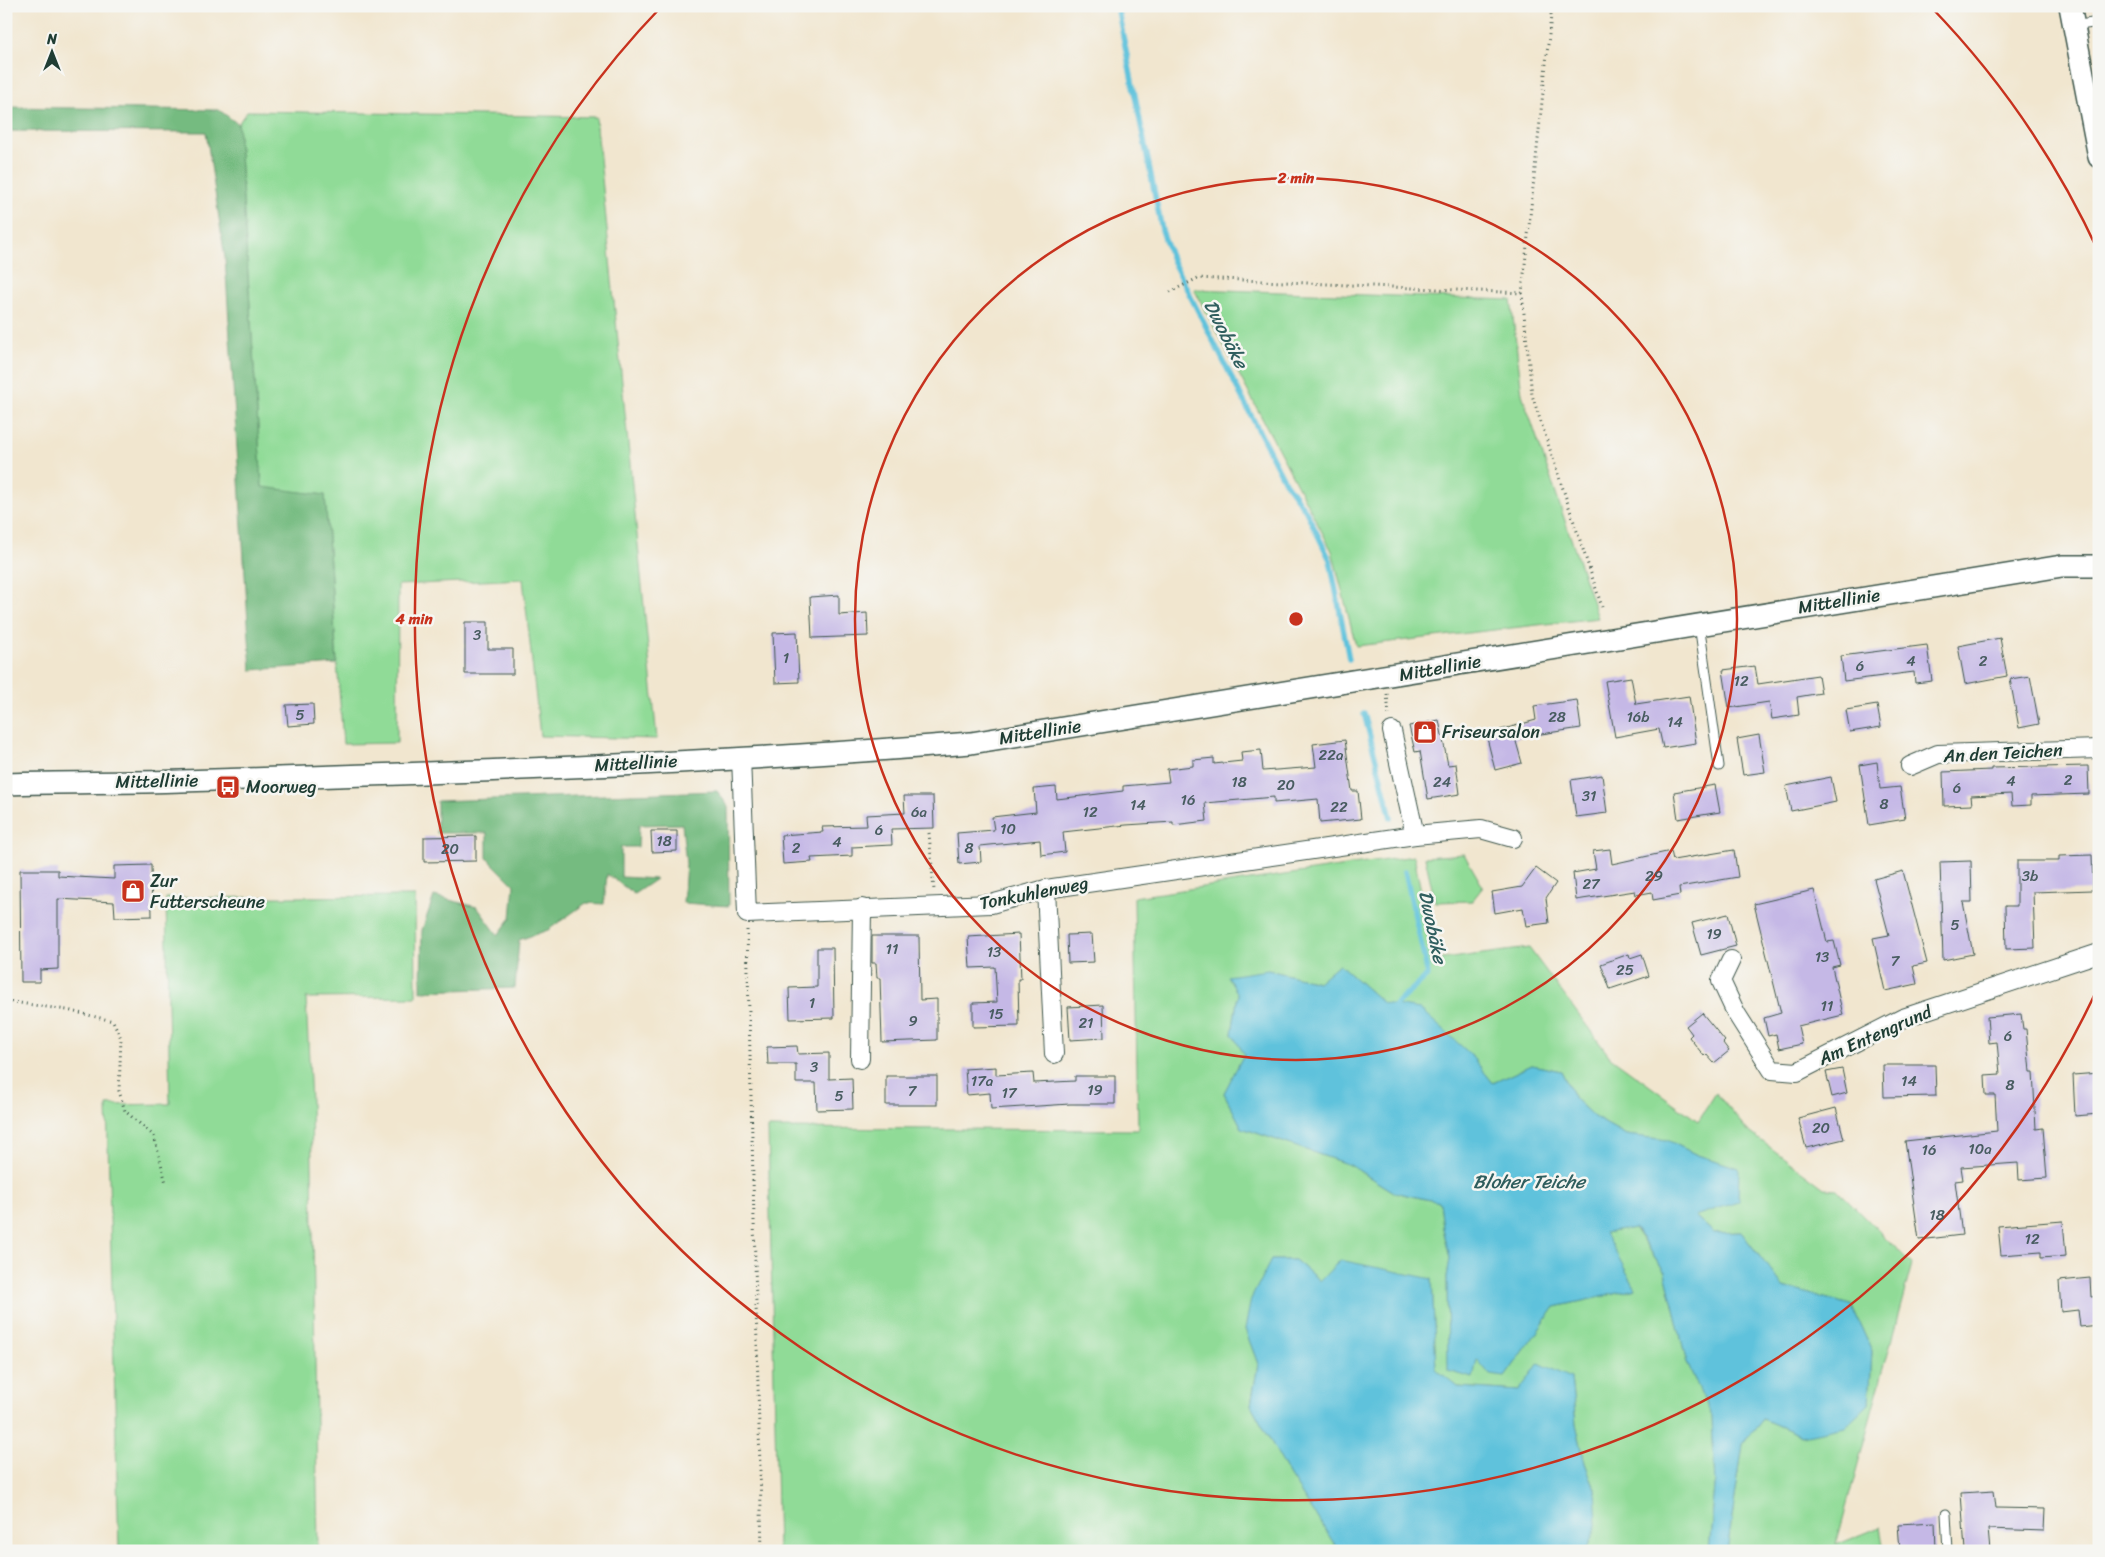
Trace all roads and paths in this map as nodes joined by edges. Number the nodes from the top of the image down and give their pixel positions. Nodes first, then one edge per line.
1 (1552, 6) edge
2 (2071, 16) edge
3 (2099, 22) edge
4 (2099, 157) edge
5 (1170, 292) dead end
6 (1522, 293) junction
7 (2099, 553) edge
8 (2062, 566) junction
9 (2099, 566) edge
10 (1602, 607) dead end
11 (1699, 624) junction
12 (1387, 691) dead end
13 (1392, 731) joint
14 (2099, 749) edge
15 (741, 757) junction
16 (1719, 766) dead end
17 (1910, 766) dead end
18 (6, 784) edge
19 (929, 833) dead end
20 (1415, 835) junction
21 (1513, 838) dead end
22 (1046, 889) junction
23 (935, 906) junction
24 (862, 908) junction
25 (747, 914) junction
26 (2099, 953) edge
27 (1731, 960) dead end
28 (6, 1001) edge
29 (1054, 1054) dead end
30 (860, 1059) dead end
31 (166, 1183) dead end
32 (1946, 1514) dead end
33 (762, 1551) edge
34 (1948, 1551) edge

1 - 6 path
2 - 3 lane
2 - 4 street
5 - 6 path
6 - 10 path
7 - 8 street, Mittellinie
8 - 9 street, Mittellinie
8 - 11 street, Mittellinie
11 - 15 street, Mittellinie
11 - 16 lane
12 - 13 path
13 - 20 street
14 - 17 street, An den Teichen
15 - 18 street, Mittellinie
15 - 25 street
19 - 23 path
20 - 21 street, Tonkuhlenweg
20 - 22 street, Tonkuhlenweg
22 - 23 street, Tonkuhlenweg
22 - 29 street
23 - 24 street, Tonkuhlenweg
24 - 25 street, Tonkuhlenweg
24 - 30 street
25 - 33 path
26 - 27 street, Am Entengrund
28 - 31 path
32 - 34 lane

